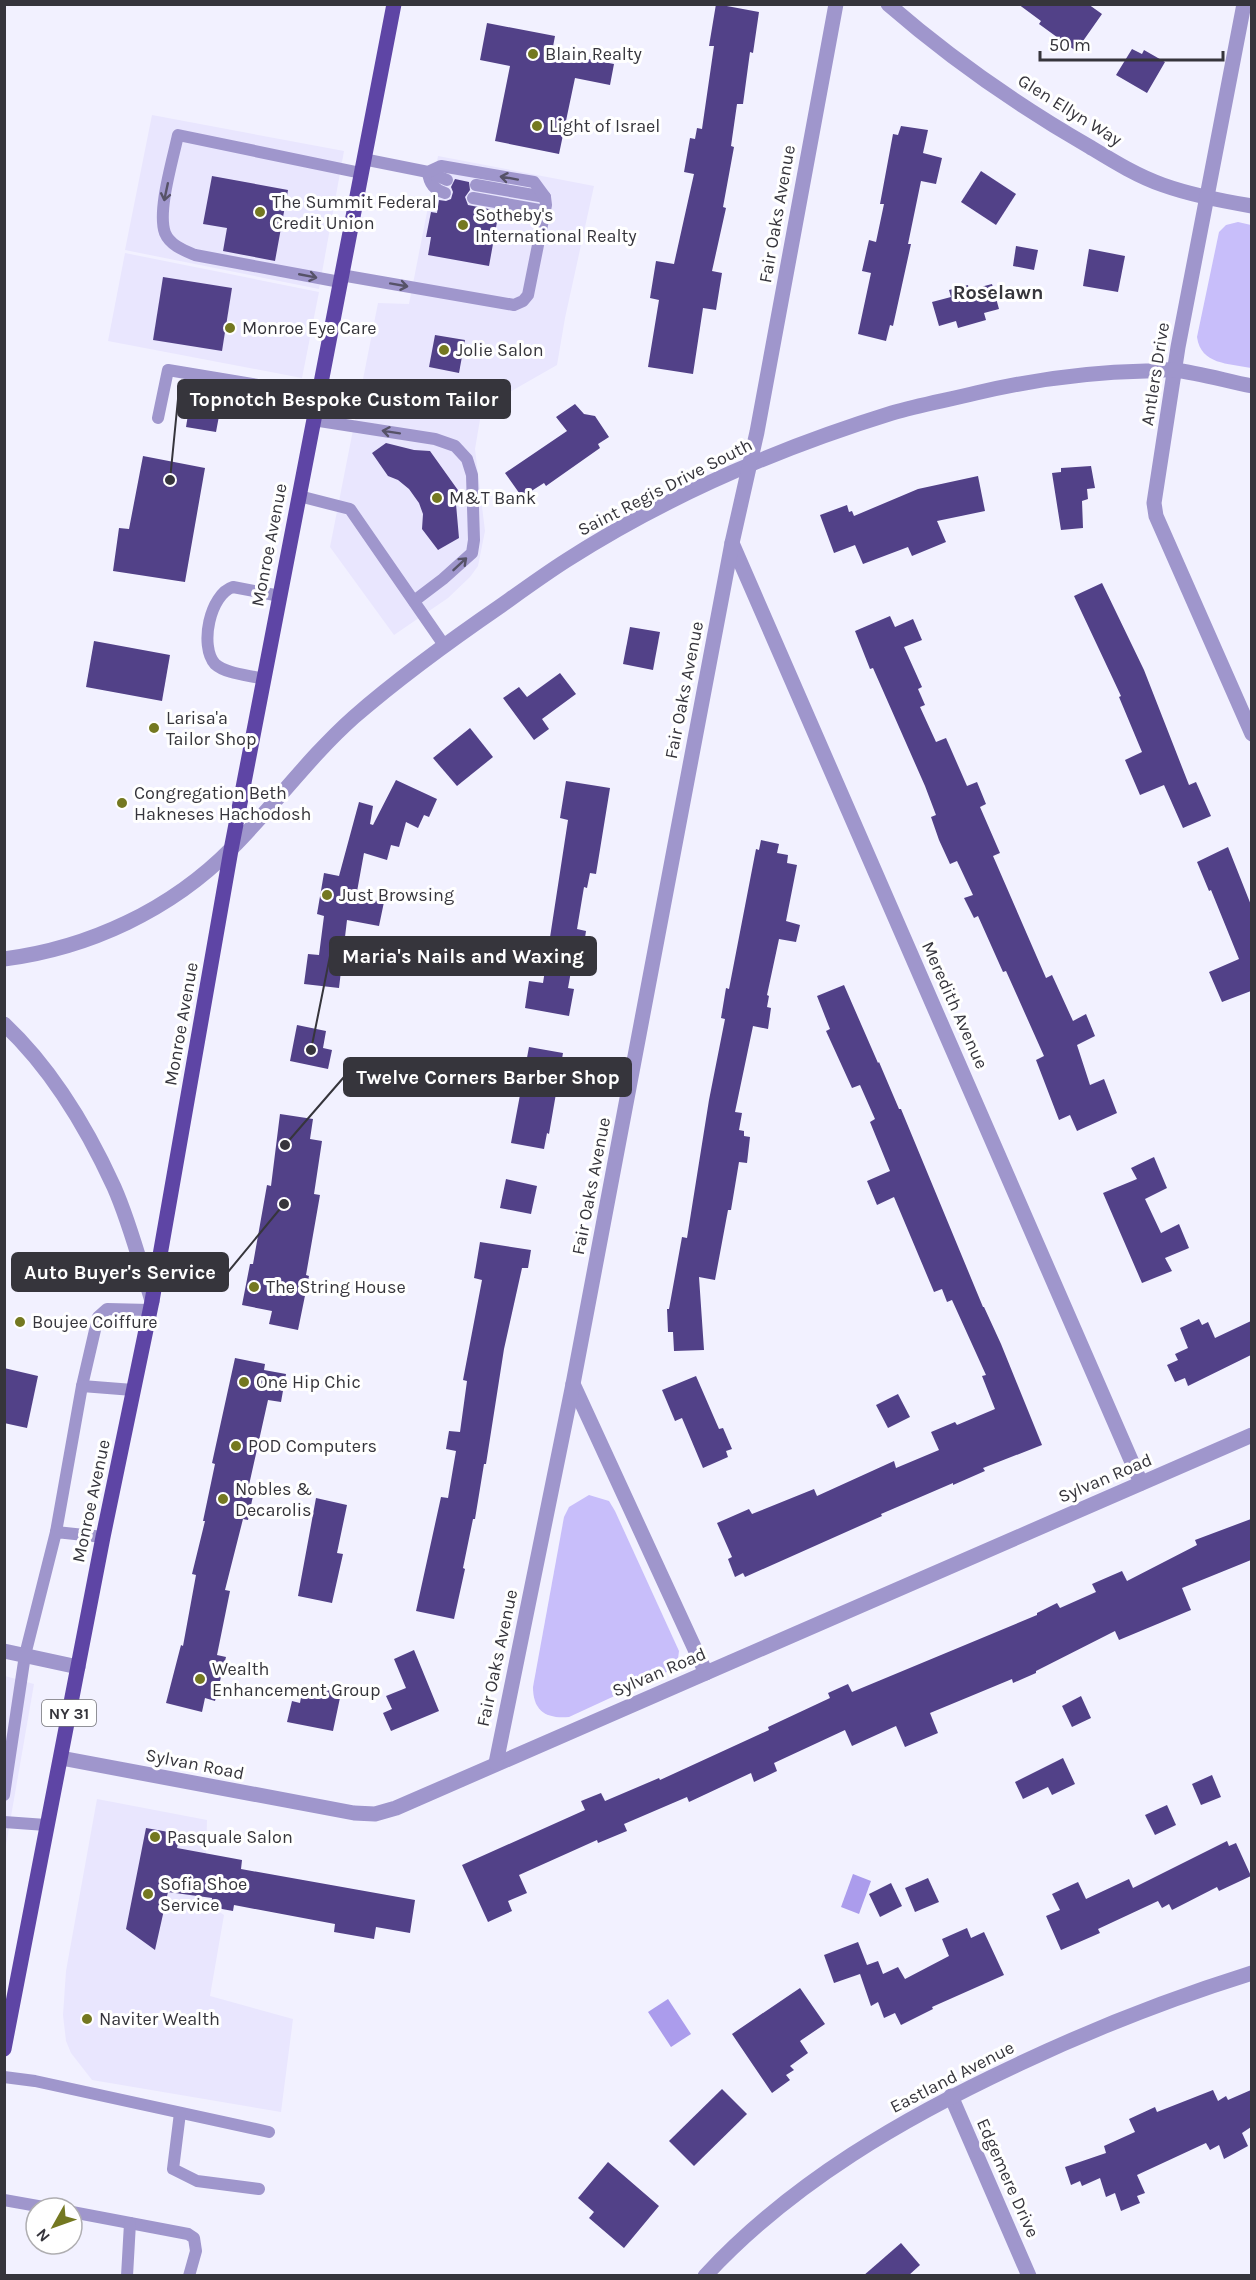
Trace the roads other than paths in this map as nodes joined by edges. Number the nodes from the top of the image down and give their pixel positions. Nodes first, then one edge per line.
1 (394, 4) edge
2 (836, 4) edge
3 (888, 4) edge
4 (1244, 4) edge
5 (362, 166) junction
6 (428, 172) junction
7 (447, 180) dead end
8 (476, 185) dead end
9 (445, 193) dead end
10 (545, 197) junction
11 (473, 198) dead end
12 (1208, 198) junction
13 (1251, 206) edge
14 (545, 211) junction
15 (340, 278) junction
16 (1174, 370) junction
17 (1251, 386) edge
18 (318, 395) junction
19 (158, 418) dead end
20 (313, 420) junction
21 (750, 465) junction
22 (299, 496) junction
23 (732, 543) junction
24 (280, 596) junction
25 (414, 601) junction
26 (444, 645) junction
27 (264, 679) junction
28 (1251, 734) edge
29 (231, 850) junction
30 (4, 959) edge
31 (4, 1024) edge
32 (151, 1305) junction
33 (573, 1384) junction
34 (82, 1386) junction
35 (133, 1390) junction
36 (1251, 1435) edge
37 (1141, 1483) junction
38 (56, 1532) junction
39 (103, 1537) junction
40 (4, 1651) edge
41 (25, 1655) junction
42 (78, 1667) junction
43 (706, 1673) junction
44 (60, 1758) junction
45 (496, 1763) junction
46 (4, 1795) edge
47 (4, 1822) edge
48 (46, 1825) junction
49 (1251, 1973) edge
50 (6, 2031) edge
51 (4, 2049) edge
52 (4, 2077) edge
53 (951, 2096) junction
54 (180, 2113) junction
55 (269, 2132) dead end
56 (259, 2189) dead end
57 (4, 2200) edge
58 (24, 2204) edge
59 (84, 2214) edge
60 (130, 2223) junction
61 (128, 2276) edge
62 (189, 2276) edge
63 (705, 2276) edge
64 (1029, 2276) edge

1 - 5 main road, Monroe Avenue / NY 31
2 - 21 street, Fair Oaks Avenue
3 - 12 street, Glen Ellyn Way
4 - 12 street, Antlers Drive
5 - 6 lane
5 - 15 main road, Monroe Avenue / NY 31
5 -> 15 lane
6 - 7 lane
6 - 9 lane
10 -> 6 lane
8 - 10 lane
10 - 14 lane
11 - 14 lane
12 - 13 street, Glen Ellyn Way
12 - 16 street, Antlers Drive
15 -> 14 lane
15 - 18 main road, Monroe Avenue / NY 31
16 - 17 street, Saint Regis Drive South
16 - 21 street, Saint Regis Drive South
16 - 28 street, Antlers Drive
18 - 19 lane
18 - 20 main road, Monroe Avenue / NY 31
20 - 22 main road, Monroe Avenue / NY 31
25 -> 20 lane
21 - 23 street, Fair Oaks Avenue
21 - 26 street, Saint Regis Drive South
22 - 24 main road, Monroe Avenue / NY 31
22 - 25 lane
23 - 33 street, Fair Oaks Avenue
23 - 37 street, Meredith Avenue
24 - 27 main road, Monroe Avenue / NY 31
24 - 27 lane
25 - 26 lane
26 - 29 street, Saint Regis Drive South
27 - 29 main road, Monroe Avenue / NY 31
29 - 30 street, Saint Regis Drive South
29 - 32 main road, Monroe Avenue / NY 31
31 - 32 street
32 - 34 lane
32 - 35 main road, Monroe Avenue / NY 31
33 - 43 street
33 - 45 street, Fair Oaks Avenue
34 - 35 lane
34 - 38 lane
35 - 39 main road, Monroe Avenue / NY 31
36 - 37 street, Sylvan Road
37 - 43 street, Sylvan Road
38 - 39 lane
38 - 41 lane
39 - 42 main road, Monroe Avenue / NY 31
40 - 41 street
41 - 42 street
41 - 46 lane
42 - 44 main road, Monroe Avenue / NY 31
43 - 45 street, Sylvan Road
44 - 45 street, Sylvan Road
44 - 48 main road, Monroe Avenue / NY 31
47 - 48 lane
48 - 50 main road, Monroe Avenue / NY 31
49 - 53 street, Eastland Avenue
50 - 51 main road, Monroe Avenue / NY 31
52 - 54 lane
53 - 63 street, Eastland Avenue
53 - 64 street, Edgemere Drive
54 - 55 lane
54 - 56 lane
57 - 58 lane
59 - 60 lane
60 - 61 lane
60 - 62 lane

